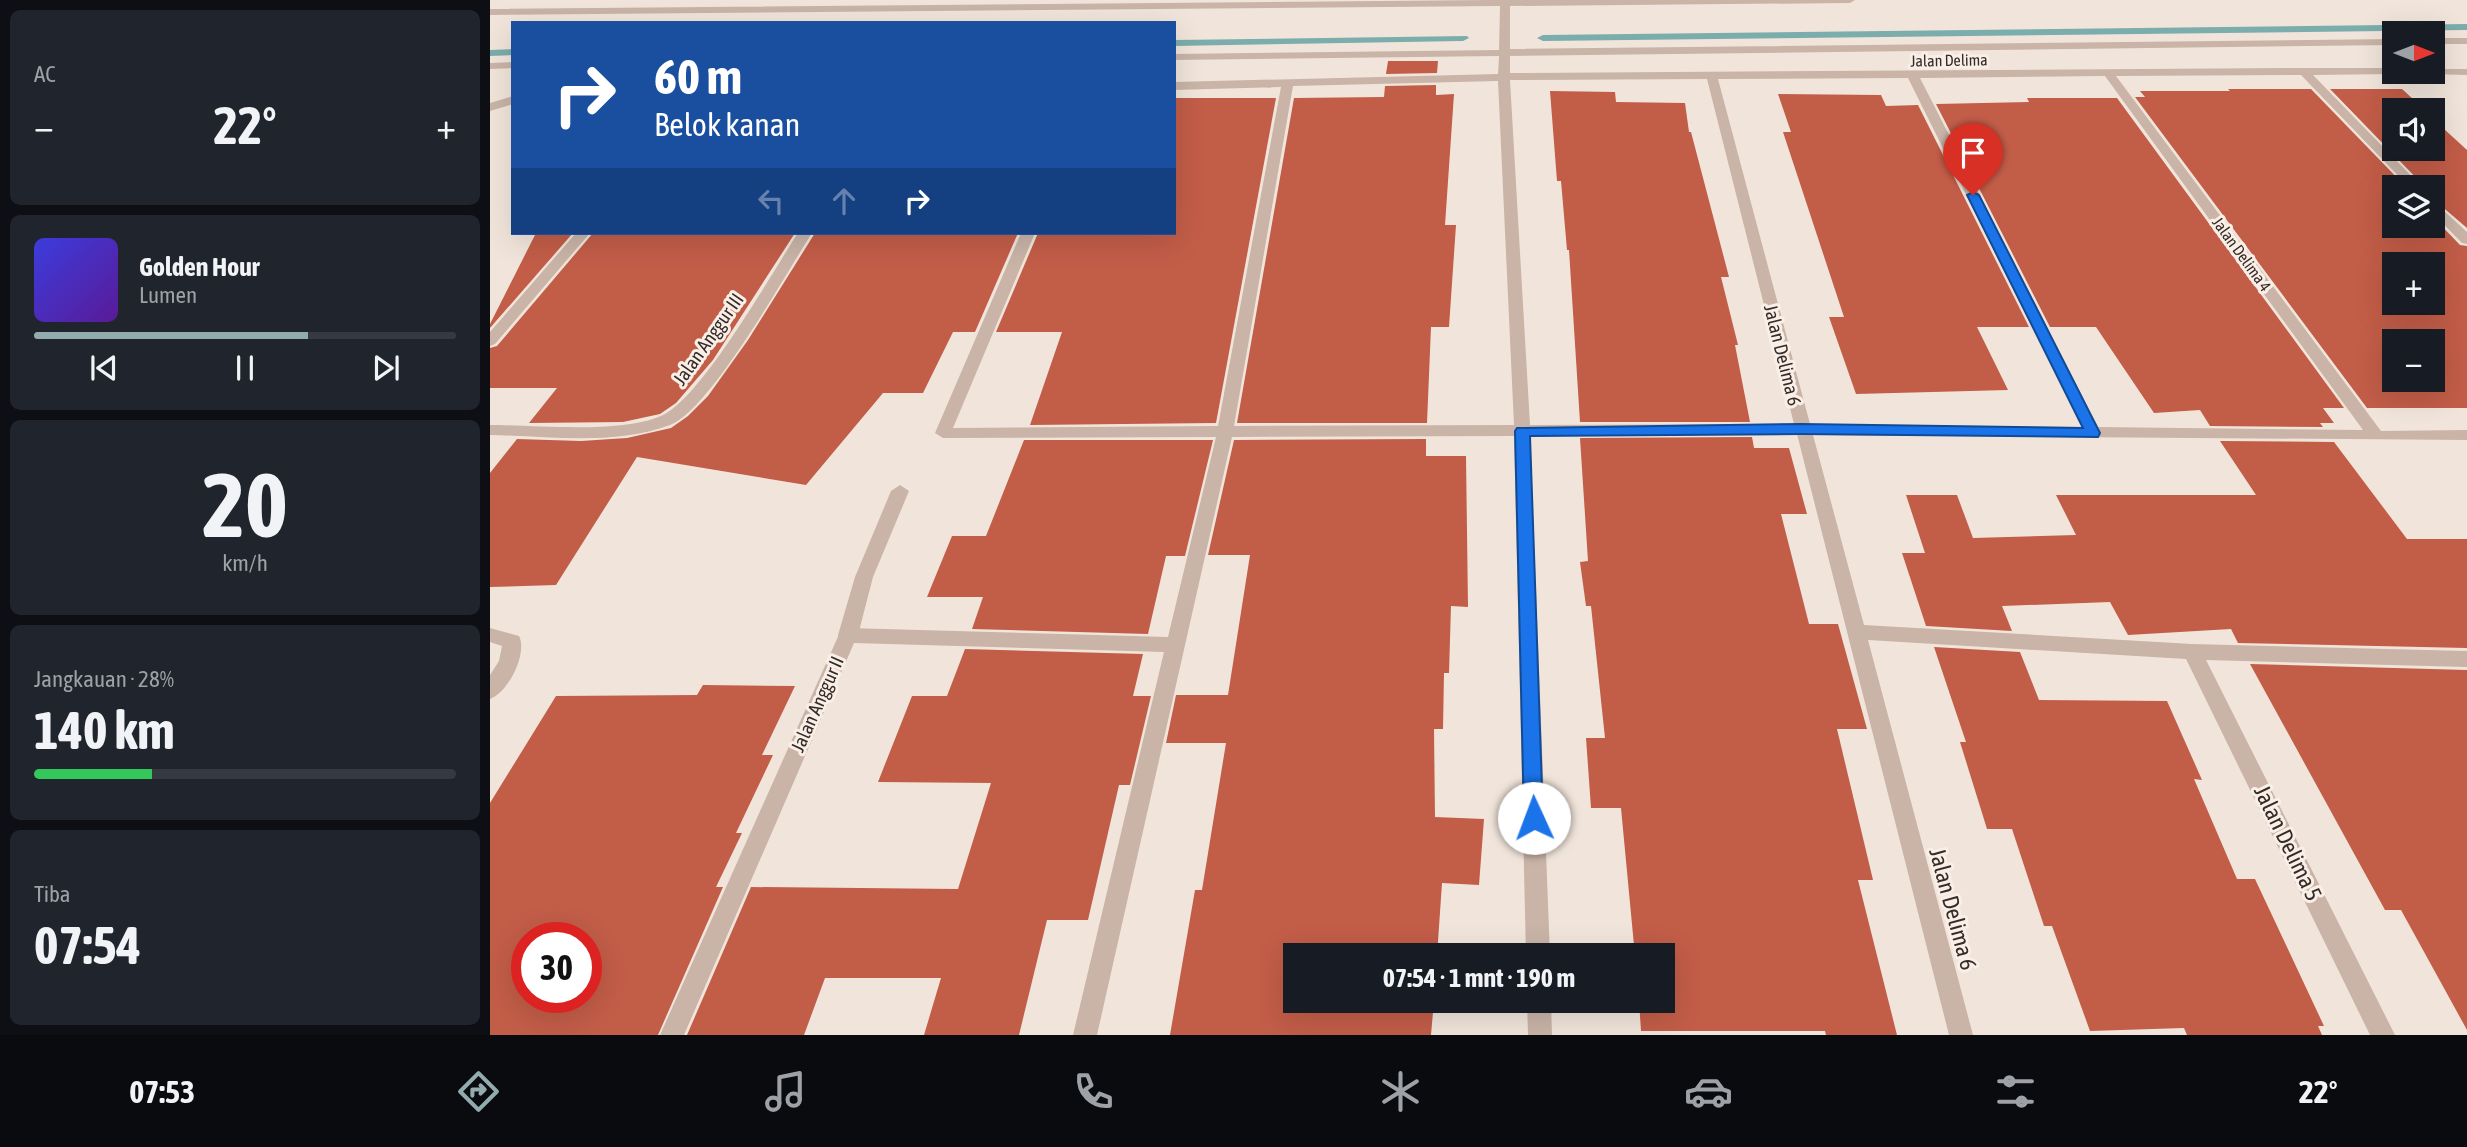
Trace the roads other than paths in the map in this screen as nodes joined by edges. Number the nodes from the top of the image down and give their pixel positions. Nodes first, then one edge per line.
1 (553, 0) edge
2 (1850, 0) edge
3 (1505, 1) edge
4 (1699, 1) edge
5 (1310, 2) edge
6 (1124, 3) edge
7 (936, 4) edge
8 (742, 5) edge
9 (541, 11) junction
10 (490, 12) edge
11 (2445, 41) edge
12 (2467, 41) edge
13 (2382, 42) edge
14 (1506, 43) junction
15 (1176, 57) edge
16 (511, 65) edge
17 (490, 66) edge
18 (2303, 71) junction
19 (2382, 71) edge
20 (2445, 72) edge
21 (2467, 72) edge
22 (2108, 73) junction
23 (1913, 76) junction
24 (1504, 77) junction
25 (1712, 77) junction
26 (1288, 82) junction
27 (1176, 86) edge
28 (511, 101) edge
29 (494, 105) edge
30 (2404, 175) edge
31 (2445, 217) edge
32 (581, 235) edge
33 (804, 235) edge
34 (1027, 235) edge
35 (2467, 240) edge
36 (490, 341) edge
37 (1801, 429) junction
38 (490, 430) edge
39 (1522, 431) junction
40 (1225, 433) junction
41 (2092, 433) junction
42 (2467, 435) edge
43 (2376, 436) junction
44 (900, 491) dead end
45 (1855, 632) junction
46 (490, 635) edge
47 (848, 635) junction
48 (1176, 645) junction
49 (2192, 652) junction
50 (2467, 659) edge
51 (490, 691) edge
52 (1538, 943) edge
53 (1539, 1013) edge
54 (672, 1035) edge
55 (1085, 1035) edge
56 (1540, 1035) edge
57 (1961, 1035) edge
58 (2383, 1035) edge

1 - 9 street
2 - 4 street
3 - 4 street
3 - 5 street
3 - 14 street
5 - 6 street
6 - 7 street
7 - 8 street
8 - 9 street
9 - 10 street
11 - 12 street
13 - 14 street
14 - 15 street
14 - 24 street
16 - 17 street
18 - 19 street, Jalan Delima
18 - 22 street, Jalan Delima
18 - 30 street
20 - 21 street
22 - 23 street, Jalan Delima
22 - 43 street, Jalan Delima 4
23 - 25 street, Jalan Delima
23 - 41 street
24 - 25 street, Jalan Delima
24 - 26 street, Jalan Delima
24 - 39 street
25 - 37 street, Jalan Delima 6
26 - 27 street, Jalan Delima
26 - 40 street
28 - 29 street
31 - 35 street
32 - 36 street
33 - 38 street, Jalan Anggur III
34 - 40 street
37 - 39 street
37 - 41 street
37 - 45 street, Jalan Delima 6
39 - 40 street
39 - 52 street
40 - 48 street
41 - 43 street
42 - 43 street
44 - 47 street
45 - 49 street
45 - 57 street, Jalan Delima 6
46 - 51 street
47 - 48 street, Jalan Anggur II
47 - 54 street, Jalan Anggur II
48 - 55 street
49 - 50 street
49 - 58 street, Jalan Delima 5
53 - 56 street

